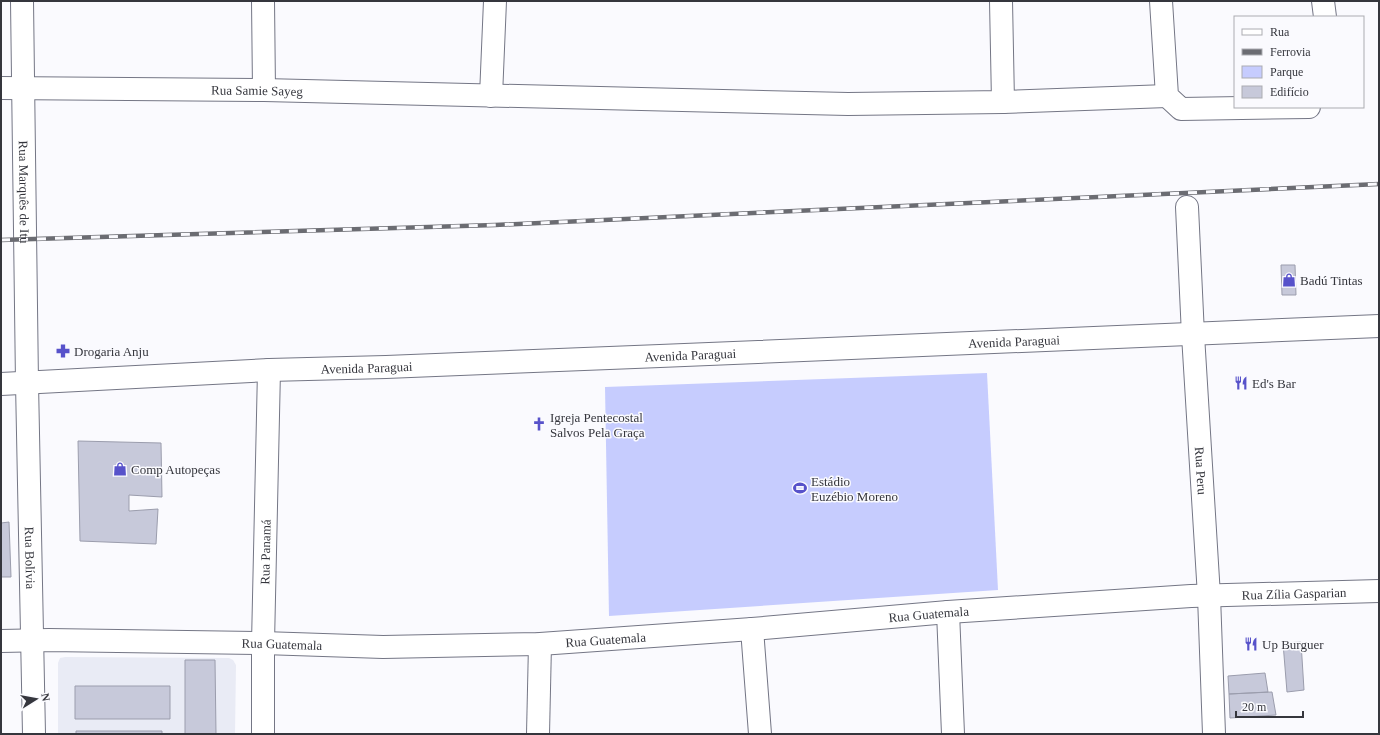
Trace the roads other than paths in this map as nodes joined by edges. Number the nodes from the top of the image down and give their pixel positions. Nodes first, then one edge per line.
1 (22, 1) edge
2 (263, 1) edge
3 (495, 1) edge
4 (1001, 1) edge
5 (1160, 1) edge
6 (1323, 1) edge
7 (1325, 16) edge
8 (1, 88) edge
9 (23, 88) junction
10 (264, 90) junction
11 (491, 96) junction
12 (1167, 96) junction
13 (1003, 102) junction
14 (1245, 108) edge
15 (1187, 207) dead end
16 (1379, 326) edge
17 (1193, 335) junction
18 (269, 370) junction
19 (27, 383) junction
20 (1, 384) edge
21 (1379, 591) edge
22 (1209, 596) junction
23 (948, 612) junction
24 (752, 629) junction
25 (32, 640) junction
26 (1, 641) edge
27 (263, 643) junction
28 (540, 644) junction
29 (34, 734) edge
30 (263, 734) edge
31 (538, 734) edge
32 (760, 734) edge
33 (953, 734) edge
34 (1214, 734) edge

1 - 9 street, Rua Marquês de Itu
2 - 10 street
3 - 11 street
4 - 13 street
5 - 12 street
6 - 7 street
8 - 9 street, Rua Samie Sayeg
9 - 10 street, Rua Samie Sayeg
9 - 19 street, Rua Marquês de Itu
10 - 11 street, Rua Samie Sayeg
11 - 13 street, Rua Samie Sayeg
12 - 13 street, Rua Samie Sayeg
12 - 14 street
15 - 17 street, Rua Peru
16 - 17 street, Avenida Paraguai
17 - 18 street, Avenida Paraguai
17 - 22 street, Rua Peru
18 - 19 street, Avenida Paraguai
18 - 27 street, Rua Panamá
19 - 20 street, Avenida Paraguai
19 - 25 street, Rua Bolívia
21 - 22 street, Rua Zília Gasparian
22 - 23 street, Rua Guatemala
22 - 34 street, Rua Peru
23 - 24 street, Rua Guatemala
23 - 33 street
24 - 28 street, Rua Guatemala
24 - 32 street
25 - 26 street, Rua Guatemala
25 - 27 street, Rua Guatemala
25 - 29 street, Rua Bolívia
27 - 28 street, Rua Guatemala
27 - 30 street, Rua Panamá
28 - 31 street

